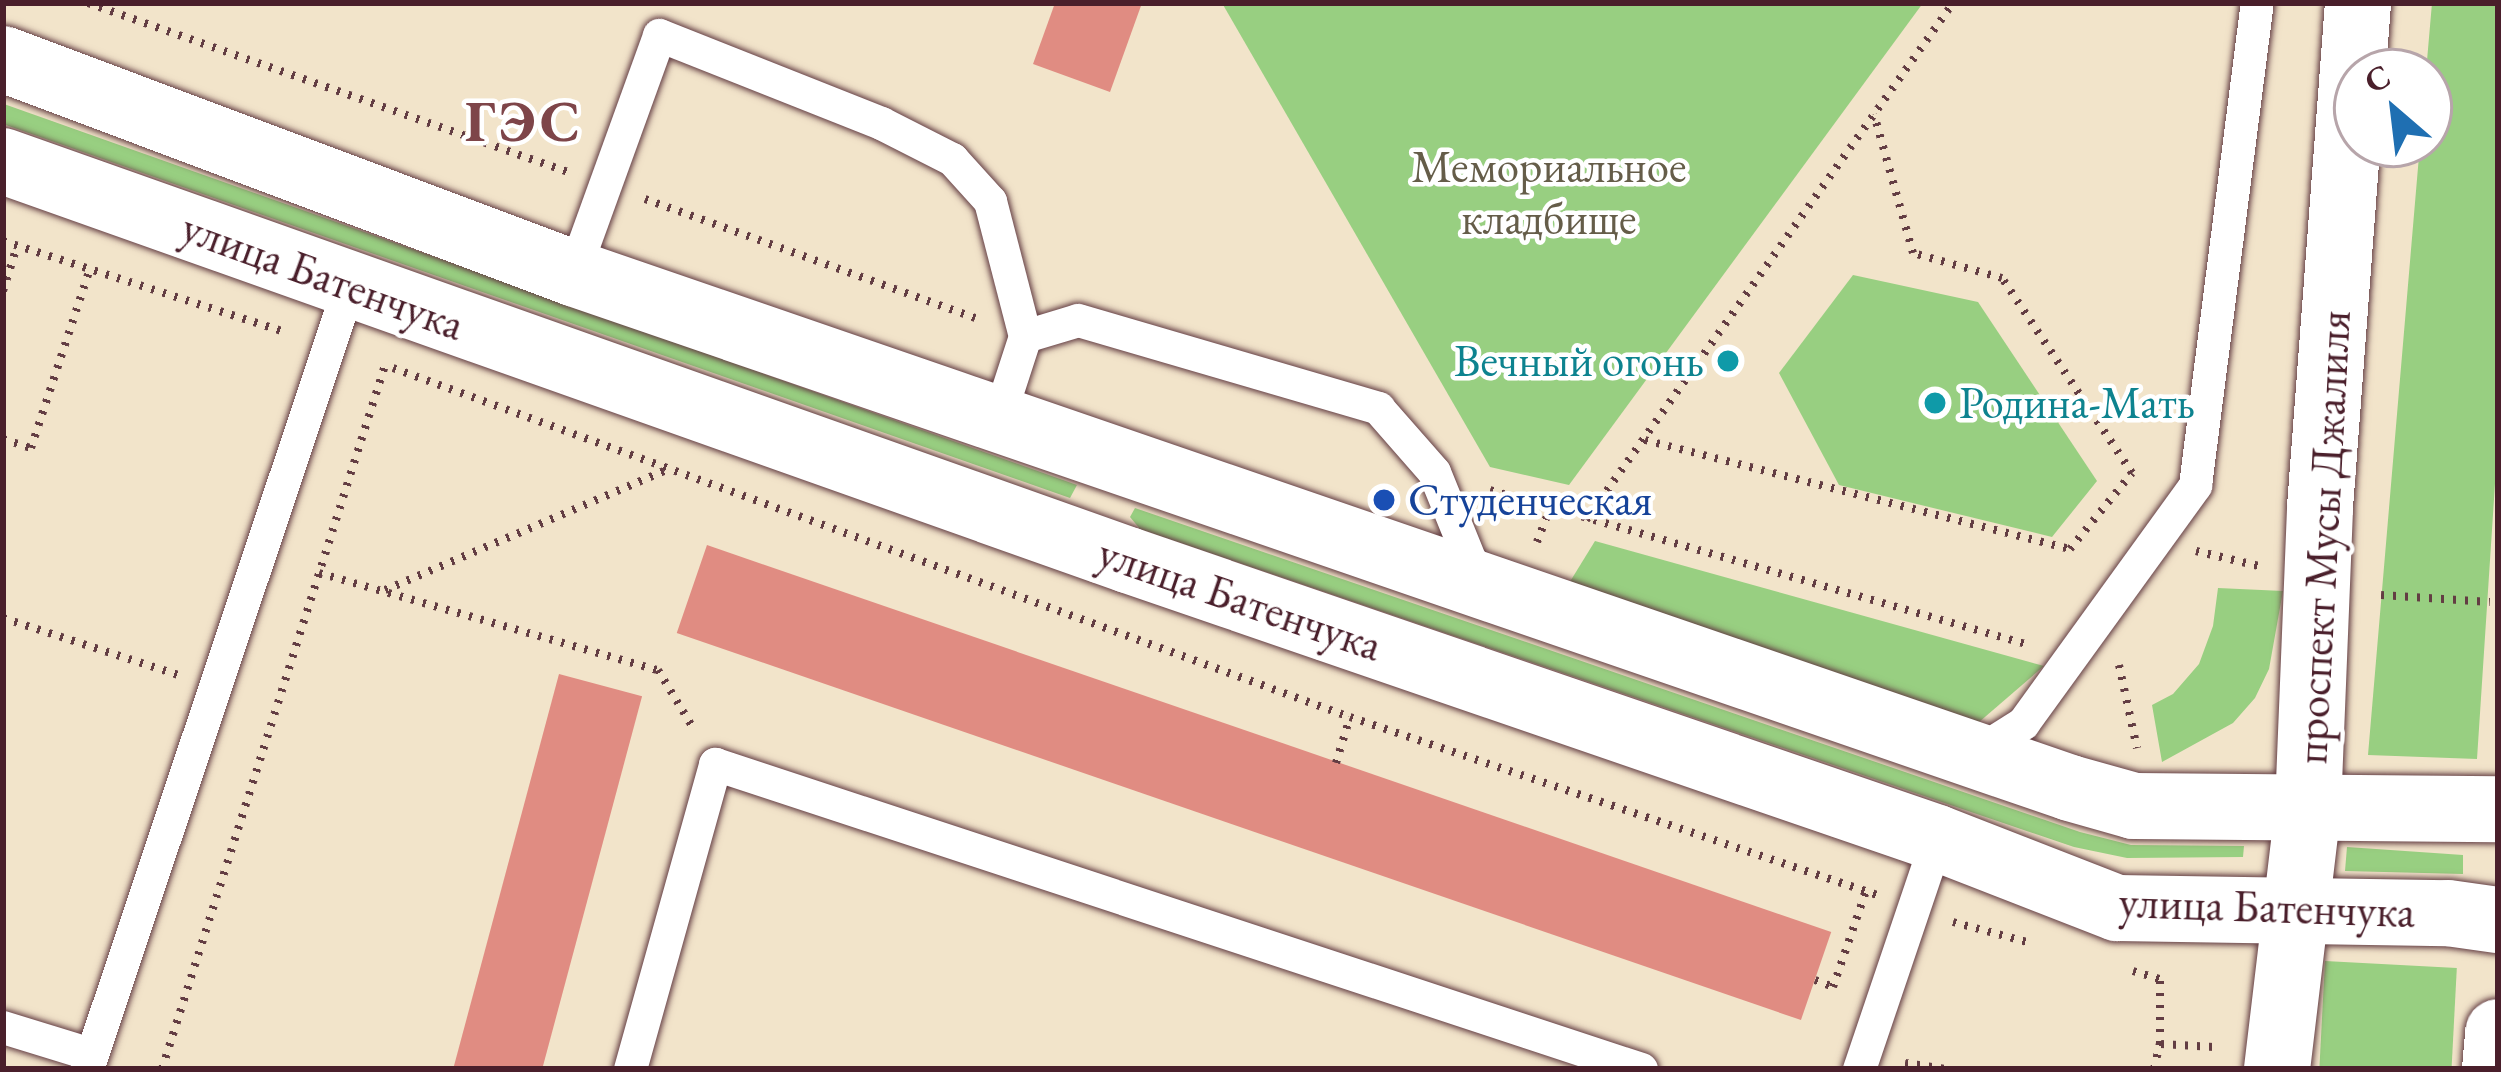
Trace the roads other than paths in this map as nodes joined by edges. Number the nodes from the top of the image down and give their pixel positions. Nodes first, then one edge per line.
1 (2257, 3) edge
2 (2359, 3) edge
3 (3, 59) edge
4 (3, 161) edge
5 (573, 273) junction
6 (338, 316) junction
7 (1025, 336) junction
8 (999, 416) junction
9 (1160, 477) junction
10 (1127, 560) junction
11 (1479, 583) junction
12 (1971, 756) junction
13 (2308, 808) junction
14 (2498, 809) edge
15 (1937, 838) junction
16 (2299, 909) junction
17 (2498, 920) edge
18 (3, 1027) edge
19 (2498, 1032) edge
20 (89, 1062) edge
21 (630, 1069) edge
22 (1641, 1069) edge
23 (1859, 1069) edge
24 (2277, 1069) edge
25 (2495, 1069) edge

1 - 12 lane
2 - 13 main road, проспект Мусы Джалиля
3 - 5 main road, улица Батенчука
4 - 6 main road, улица Батенчука
5 - 7 lane
5 - 8 main road, улица Батенчука
6 - 10 main road, улица Батенчука
6 - 20 lane
7 - 8 lane
7 - 11 lane
8 - 9 main road, улица Батенчука
9 - 10 main road
9 - 11 main road, улица Батенчука
10 - 15 main road, улица Батенчука
11 - 12 main road, улица Батенчука
12 - 13 main road, улица Батенчука
13 - 14 main road, улица Батенчука
13 - 16 main road, проспект Мусы Джалиля
15 - 16 main road, улица Батенчука
15 - 23 lane
16 - 17 main road, улица Батенчука
16 - 24 main road, проспект Мусы Джалиля
18 - 20 lane
19 - 25 main road
21 - 22 lane

